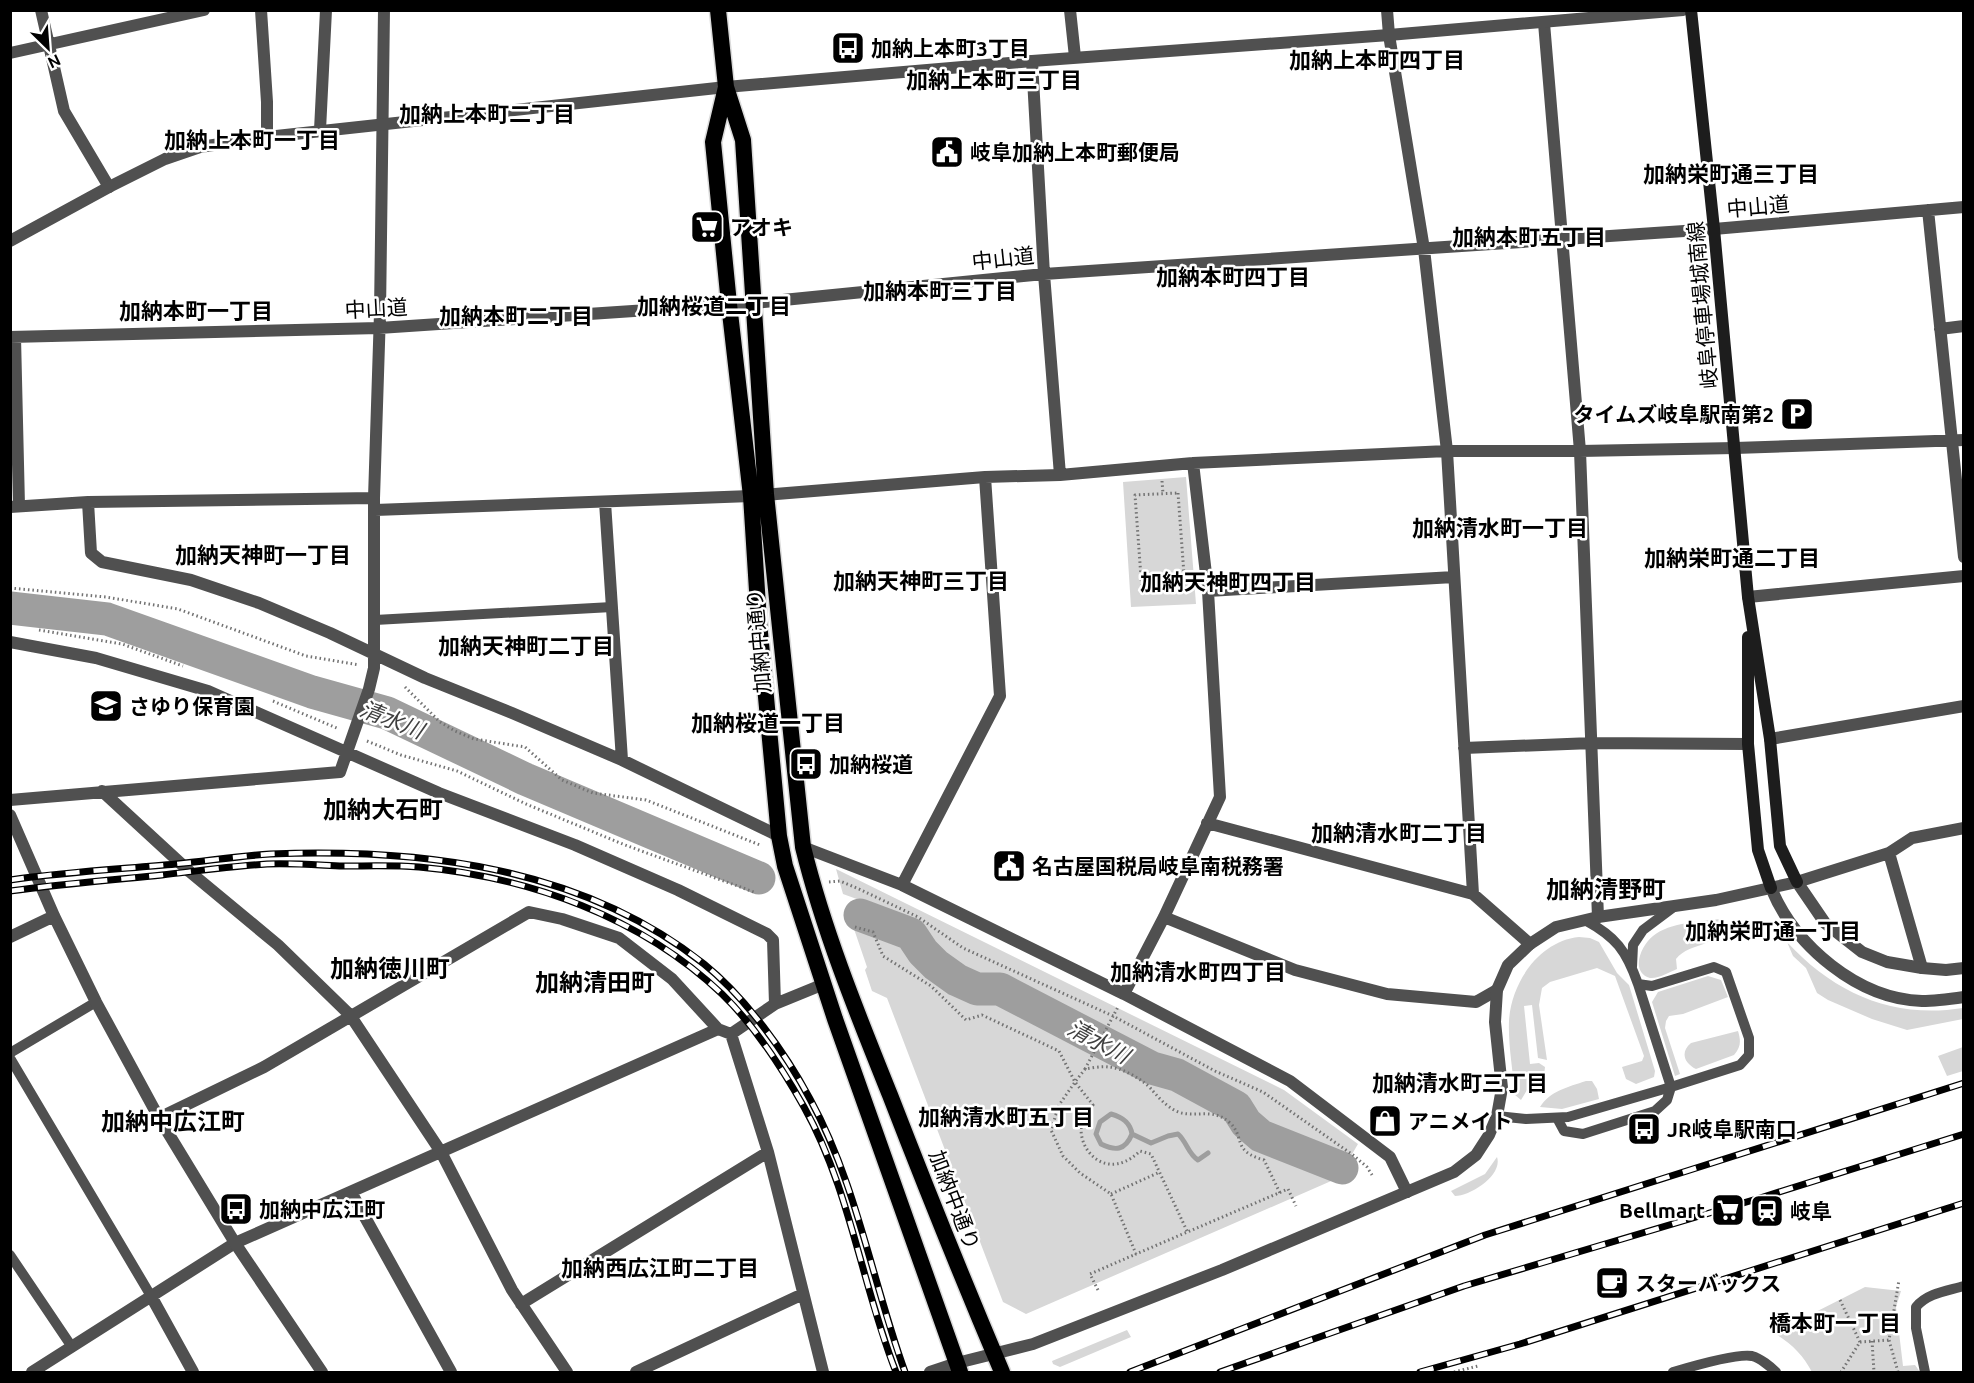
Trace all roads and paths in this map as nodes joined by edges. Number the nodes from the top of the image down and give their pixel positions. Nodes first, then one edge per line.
1 (41, 10) edge
2 (204, 10) edge
3 (261, 10) edge
4 (326, 10) edge
5 (384, 10) edge
6 (718, 10) edge
7 (1070, 10) edge
8 (1387, 10) edge
9 (1683, 10) edge
10 (1692, 10) edge
11 (1544, 23) junction
12 (1389, 35) junction
13 (50, 44) junction
14 (10, 53) edge
15 (1075, 57) junction
16 (1032, 61) junction
17 (726, 87) junction
18 (382, 124) junction
19 (320, 130) junction
20 (267, 137) junction
21 (109, 187) junction
22 (1964, 207) edge
23 (1928, 210) junction
24 (1714, 229) junction
25 (1563, 240) junction
26 (10, 242) edge
27 (1424, 249) junction
28 (1044, 274) junction
29 (753, 303) junction
30 (729, 304) junction
31 (1964, 326) edge
32 (379, 328) junction
33 (1940, 329) junction
34 (13, 337) edge
35 (1957, 441) edge
36 (1735, 448) junction
37 (1448, 451) junction
38 (1580, 451) junction
39 (1192, 463) junction
40 (1060, 475) junction
41 (985, 477) junction
42 (759, 495) junction
43 (88, 502) junction
44 (605, 502) junction
45 (375, 504) junction
46 (15, 507) edge
47 (1964, 557) edge
48 (1964, 576) edge
49 (1454, 577) junction
50 (10, 588) edge
51 (1185, 588) joint
52 (1208, 591) junction
53 (1748, 597) junction
54 (612, 607) junction
55 (375, 620) junction
56 (32, 629) dead end
57 (10, 642) edge
58 (374, 655) junction
59 (184, 666) dead end
60 (374, 668) junction
61 (399, 681) dead end
62 (268, 699) dead end
63 (1964, 706) edge
64 (352, 735) junction
65 (1770, 739) junction
66 (1592, 743) junction
67 (1748, 744) junction
68 (1464, 748) junction
69 (348, 753) junction
70 (622, 760) junction
71 (102, 791) junction
72 (10, 800) edge
73 (10, 814) edge
74 (1207, 823) junction
75 (1964, 828) edge
76 (773, 842) junction
77 (802, 847) junction
78 (1889, 853) junction
79 (828, 882) dead end
80 (1797, 882) junction
81 (902, 885) junction
82 (1771, 888) junction
83 (754, 892) dead end
84 (1473, 894) junction
85 (1675, 906) junction
86 (54, 916) junction
87 (1164, 917) junction
88 (1598, 917) junction
89 (1585, 921) junction
90 (855, 927) dead end
91 (10, 938) edge
92 (1530, 944) junction
93 (1632, 967) junction
94 (1922, 968) junction
95 (1964, 968) edge
96 (824, 984) junction
97 (1638, 984) junction
98 (1497, 990) junction
99 (1124, 994) junction
100 (1964, 998) edge
101 (96, 1002) junction
102 (775, 1004) junction
103 (350, 1015) junction
104 (1113, 1016) junction
105 (718, 1029) junction
106 (731, 1034) junction
107 (10, 1053) edge
108 (10, 1058) edge
109 (1085, 1069) junction
110 (1075, 1082) junction
111 (1671, 1087) junction
112 (1497, 1116) junction
113 (159, 1118) junction
114 (1557, 1118) junction
115 (441, 1152) junction
116 (768, 1152) junction
117 (1160, 1172) junction
118 (1372, 1175) dead end
119 (351, 1192) junction
120 (1407, 1192) junction
121 (1280, 1193) junction
122 (1111, 1194) junction
123 (1296, 1206) dead end
124 (1187, 1231) junction
125 (235, 1243) junction
126 (1136, 1254) junction
127 (10, 1255) edge
128 (1899, 1280) dead end
129 (1964, 1287) edge
130 (1098, 1290) dead end
131 (803, 1294) junction
132 (151, 1296) junction
133 (1840, 1300) dead end
134 (521, 1304) junction
135 (1888, 1340) junction
136 (1872, 1341) junction
137 (1860, 1342) junction
138 (72, 1347) junction
139 (994, 1354) junction
140 (1478, 1366) dead end
141 (959, 1368) edge
142 (32, 1372) edge
143 (193, 1372) edge
144 (322, 1372) edge
145 (451, 1372) edge
146 (567, 1372) edge
147 (636, 1372) edge
148 (823, 1372) edge
149 (930, 1372) edge
150 (1002, 1372) edge
151 (1454, 1372) edge
152 (1673, 1372) edge
153 (1776, 1372) edge
154 (1840, 1372) edge
155 (1874, 1372) edge
156 (1898, 1372) edge
157 (1925, 1372) edge

1 - 13 street
2 - 13 street
3 - 20 street
4 - 19 street
5 - 18 street
6 - 17 highway, 加納中通り
7 - 15 street
8 - 12 street
9 - 11 street
10 - 24 main road, 岐阜停車場城南線
11 - 12 street
11 - 25 street
12 - 15 street
12 - 27 street
13 - 14 street
13 - 21 street
15 - 16 street
16 - 17 street
16 - 28 street
17 - 18 street
17 - 29 highway, 加納中通り
17 - 30 highway, 加納中通り
18 - 19 street
18 - 32 street
19 - 20 street
20 - 21 street
21 - 26 street
22 - 23 street, 中山道
23 - 24 street, 中山道
23 - 33 street
24 - 25 street, 中山道
24 - 36 main road, 岐阜停車場城南線
25 - 27 street, 中山道
25 - 38 street
27 - 28 street, 中山道
27 - 37 street
28 - 29 street, 中山道
28 - 40 street
29 - 30 street, 中山道
29 - 42 highway, 加納中通り
30 - 32 street, 中山道
30 - 42 highway, 加納中通り
31 - 33 street
32 - 34 street, 中山道
32 - 45 street
33 - 35 street
34 - 46 street
35 - 36 street
35 - 47 street
36 - 38 street
36 - 53 main road, 岐阜停車場城南線
37 - 38 street
37 - 39 street
37 - 49 street
38 - 66 street
39 - 40 street
39 - 52 street
40 - 41 street
41 - 42 street
41 - 81 street
42 - 44 street
42 - 76 highway, 加納中通り
42 - 77 highway, 加納中通り
43 - 45 street
43 - 46 street
43 - 58 street
44 - 45 street
44 - 54 street
45 - 55 street
48 - 53 street
49 - 52 street
49 - 68 street
50 - 60 path
51 - 51 path
52 - 74 street
53 - 65 main road, 岐阜停車場城南線
53 - 67 main road, 岐阜停車場城南線
54 - 55 lane
54 - 70 street
55 - 58 street
56 - 59 path
57 - 69 street
58 - 60 street
58 - 70 street
60 - 64 street
61 - 76 path
62 - 64 path
63 - 65 street
64 - 69 street
64 - 83 path
65 - 80 main road, 岐阜停車場城南線
66 - 67 street
66 - 68 street
66 - 88 street
67 - 82 main road, 岐阜停車場城南線
68 - 84 street
69 - 71 street
69 - 102 street
70 - 76 street
71 - 72 street
71 - 103 street
73 - 86 street
74 - 84 street
74 - 87 street
75 - 78 street
76 - 96 highway, 加納中通り
77 - 81 street
77 - 139 highway, 加納中通り
78 - 80 street
78 - 94 street
79 - 104 path
80 - 82 street
80 - 94 street
81 - 99 street
82 - 85 street
82 - 100 street
84 - 92 street
85 - 88 street
85 - 93 lane
86 - 91 street
86 - 101 street
87 - 98 street
87 - 99 street
88 - 89 street
89 - 92 street
89 - 93 lane
90 - 110 path
92 - 98 street
93 - 97 lane
94 - 95 street
96 - 102 street
96 - 141 highway, 加納中通り
97 - 111 lane
97 - 111 lane
98 - 112 street
99 - 120 street
101 - 107 lane
101 - 113 street
102 - 106 street
103 - 105 street
103 - 113 street
103 - 115 street
104 - 109 path
104 - 118 path
105 - 106 street
105 - 115 street
106 - 116 street
108 - 132 lane
109 - 110 path
109 - 121 path
110 - 117 path
110 - 122 path
111 - 114 lane
111 - 114 lane
112 - 114 lane
112 - 120 street
113 - 125 street
115 - 119 street
115 - 134 street
116 - 131 street
116 - 134 street
117 - 122 path
117 - 124 path
119 - 125 street
119 - 145 street
120 - 139 street
121 - 123 path
121 - 124 path
122 - 126 path
124 - 126 path
125 - 132 street
125 - 144 street
126 - 130 path
127 - 138 lane
128 - 135 path
129 - 157 lane
131 - 147 street
131 - 148 street
132 - 138 street
132 - 143 street
133 - 137 path
134 - 146 street
135 - 136 path
135 - 156 path
136 - 137 path
136 - 155 path
137 - 154 path
138 - 142 street
139 - 141 street
139 - 150 highway, 加納中通り
140 - 151 path
141 - 149 street
152 - 153 lane

